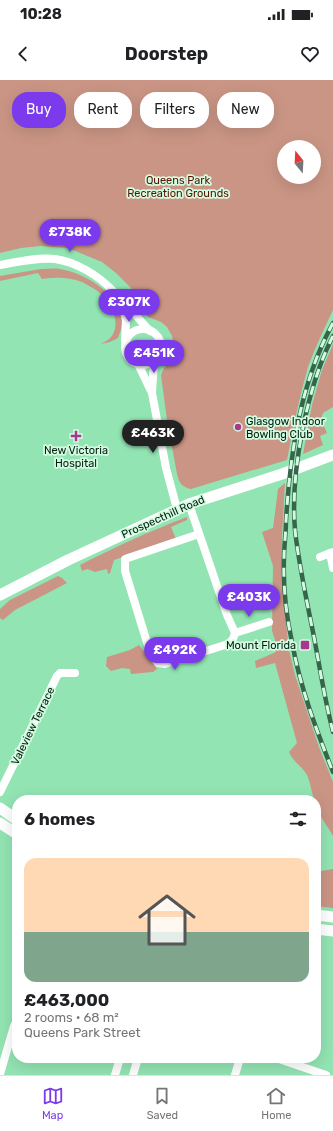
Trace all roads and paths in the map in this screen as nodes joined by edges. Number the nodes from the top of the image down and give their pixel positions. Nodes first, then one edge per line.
1 (0, 265) edge
2 (120, 300) junction
3 (150, 331) junction
4 (125, 341) junction
5 (154, 361) junction
6 (138, 364) junction
7 (152, 393) junction
8 (333, 455) edge
9 (189, 504) junction
10 (177, 509) junction
11 (199, 534) junction
12 (332, 552) edge
13 (320, 557) dead end
14 (333, 568) edge
15 (0, 595) edge
16 (269, 622) dead end
17 (235, 633) junction
18 (75, 673) dead end
19 (0, 792) edge
20 (0, 808) edge
21 (12, 816) edge
22 (0, 823) edge
23 (12, 831) edge
24 (321, 916) edge
25 (333, 917) edge
26 (321, 930) edge
27 (333, 931) edge
28 (12, 1033) edge
29 (119, 1063) edge
30 (137, 1063) edge
31 (239, 1063) edge
32 (291, 1063) edge
33 (0, 1074) edge
34 (115, 1075) edge
35 (133, 1075) edge
36 (235, 1075) edge
37 (326, 1075) edge

1 - 2 street
2 - 3 street
2 - 4 street
3 - 4 street
3 - 5 street
4 - 6 street
5 - 6 street
5 - 7 street
6 - 7 street
7 - 10 street
8 - 9 main road, Prospecthill Road
9 - 10 main road, Prospecthill Road
9 - 11 street
10 - 15 main road, Prospecthill Road
11 - 17 street
11 - 17 street
12 - 13 street
12 - 14 street
16 - 17 street
18 - 19 street, Valeview Terrace
20 - 21 main road
22 - 23 main road
24 - 25 main road
26 - 27 main road
28 - 33 street
29 - 34 street
30 - 35 street
31 - 36 street
32 - 37 street

